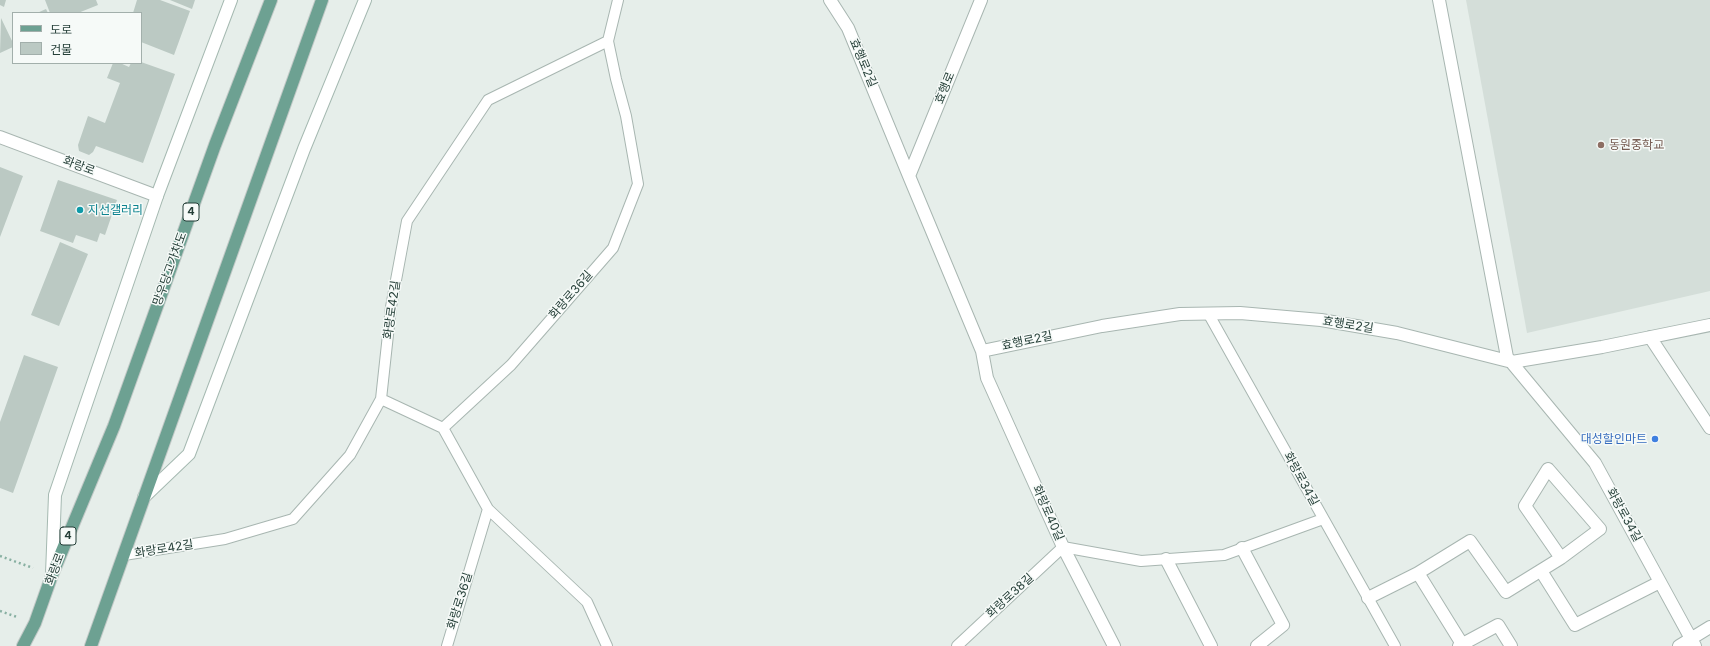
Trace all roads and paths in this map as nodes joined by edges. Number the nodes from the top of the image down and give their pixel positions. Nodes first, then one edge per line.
1 (231, 0) edge
2 (270, 0) edge
3 (322, 0) edge
4 (365, 0) edge
5 (618, 0) edge
6 (830, 0) edge
7 (981, 0) edge
8 (1439, 0) edge
9 (608, 41) junction
10 (0, 136) edge
11 (910, 176) junction
12 (157, 196) junction
13 (1208, 313) junction
14 (1710, 325) edge
15 (1650, 337) junction
16 (982, 351) junction
17 (1512, 362) junction
18 (987, 378) joint
19 (380, 399) junction
20 (114, 426) joint
21 (443, 428) junction
22 (1710, 428) edge
23 (144, 497) junction
24 (488, 509) junction
25 (1323, 519) junction
26 (1064, 548) junction
27 (1242, 548) junction
28 (124, 555) junction
29 (0, 556) edge
30 (1562, 558) junction
31 (1166, 559) junction
32 (1541, 571) junction
33 (1418, 573) junction
34 (52, 575) junction
35 (1660, 582) junction
36 (1368, 598) junction
37 (1710, 627) edge
38 (1694, 643) edge
39 (1461, 645) edge
40 (23, 646) edge
41 (91, 646) edge
42 (447, 646) edge
43 (607, 646) edge
44 (956, 646) edge
45 (1114, 646) edge
46 (1211, 646) edge
47 (1257, 646) edge
48 (1394, 646) edge
49 (1511, 646) edge
50 (1679, 646) edge

1 - 12 street
2 - 20 main road, 망우당고가차도 / 4
3 - 23 main road
4 - 23 street
5 - 9 lane
6 - 11 street, 효행로2길
7 - 11 street, 효행로
8 - 17 street, 화랑로34길
9 - 19 lane, 화랑로42길
9 - 21 lane, 화랑로36길
10 - 12 street, 화랑로
11 - 16 street, 효행로2길
12 - 34 street
13 - 16 street, 효행로2길
13 - 17 street, 효행로2길
13 - 25 lane, 화랑로34길
14 - 15 street, 효행로2길
15 - 17 street, 효행로2길
15 - 22 street
16 - 18 street, 효행로2길
17 - 35 street, 화랑로34길
18 - 26 street, 화랑로40길
19 - 21 lane
19 - 28 lane, 화랑로42길
20 - 34 main road, 화랑로 / 4
21 - 24 lane
23 - 28 main road
24 - 42 lane, 화랑로36길
24 - 43 lane
25 - 27 lane
25 - 36 lane, 화랑로34길
26 - 31 lane
26 - 44 lane, 화랑로38길
26 - 45 street, 화랑로40길
27 - 31 lane
27 - 47 street
28 - 41 main road
29 - 34 path
30 - 30 street
30 - 32 street
31 - 46 street
32 - 33 street
32 - 35 street
33 - 36 street
33 - 39 street
34 - 40 main road, 화랑로 / 4
35 - 38 street, 화랑로34길
36 - 48 lane, 화랑로34길
37 - 38 street
38 - 50 street
39 - 49 street

